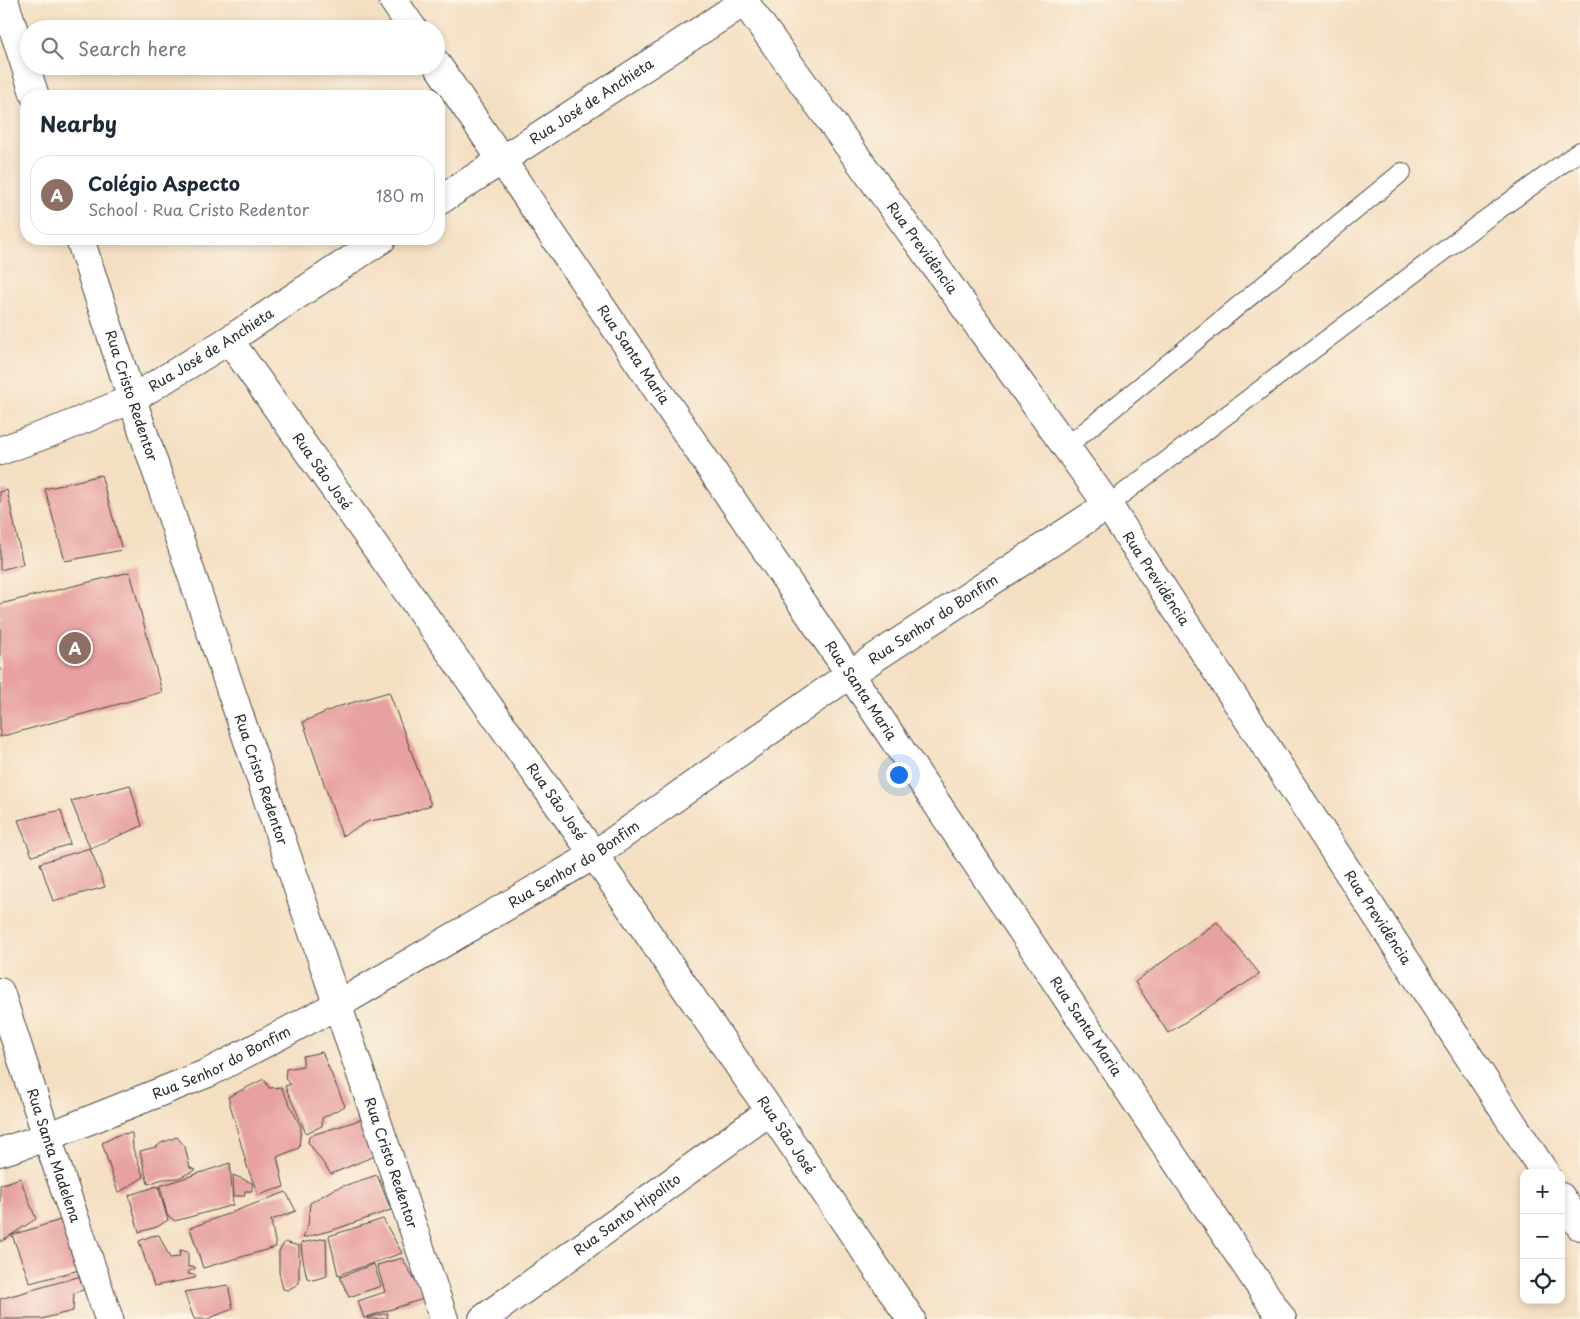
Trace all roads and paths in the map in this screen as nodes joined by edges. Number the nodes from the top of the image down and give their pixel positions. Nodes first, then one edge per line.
1 (4, 0) edge
2 (393, 0) edge
3 (744, 1) edge
4 (407, 20) edge
5 (20, 51) edge
6 (27, 75) edge
7 (444, 75) edge
8 (32, 90) edge
9 (1580, 151) edge
10 (502, 159) junction
11 (1402, 172) dead end
12 (445, 197) edge
13 (82, 245) edge
14 (373, 245) edge
15 (229, 340) junction
16 (132, 399) junction
17 (1066, 447) junction
18 (0, 451) edge
19 (1108, 505) junction
20 (850, 674) junction
21 (594, 855) junction
22 (0, 992) edge
23 (338, 1004) junction
24 (770, 1110) junction
25 (47, 1137) junction
26 (0, 1152) edge
27 (1542, 1169) edge
28 (1565, 1203) edge
29 (1580, 1226) edge
30 (109, 1319) edge
31 (444, 1319) edge
32 (482, 1319) edge
33 (912, 1319) edge
34 (1282, 1319) edge

1 - 5 street
2 - 4 street
3 - 10 street, Rua José de Anchieta
3 - 17 street, Rua Previdência
6 - 8 street
7 - 10 street, Rua Santa Maria
9 - 19 lane
10 - 12 street, Rua José de Anchieta
10 - 20 street, Rua Santa Maria
11 - 17 lane
13 - 16 street, Rua Cristo Redentor
14 - 15 street, Rua José de Anchieta
15 - 16 street, Rua José de Anchieta
15 - 21 street, Rua São José
16 - 18 street, Rua José de Anchieta
16 - 23 street, Rua Cristo Redentor
17 - 19 street, Rua Previdência
19 - 20 street, Rua Senhor do Bonfim
19 - 27 street, Rua Previdência
20 - 21 street, Rua Senhor do Bonfim
20 - 34 street, Rua Santa Maria
21 - 23 street, Rua Senhor do Bonfim
21 - 24 street, Rua São José
22 - 25 street, Rua Santa Madelena
23 - 25 street, Rua Senhor do Bonfim
23 - 31 street, Rua Cristo Redentor
24 - 32 street, Rua Santo Hipolito
24 - 33 street, Rua São José
25 - 26 street, Rua Senhor do Bonfim
25 - 30 street, Rua Santa Madelena
28 - 29 street

